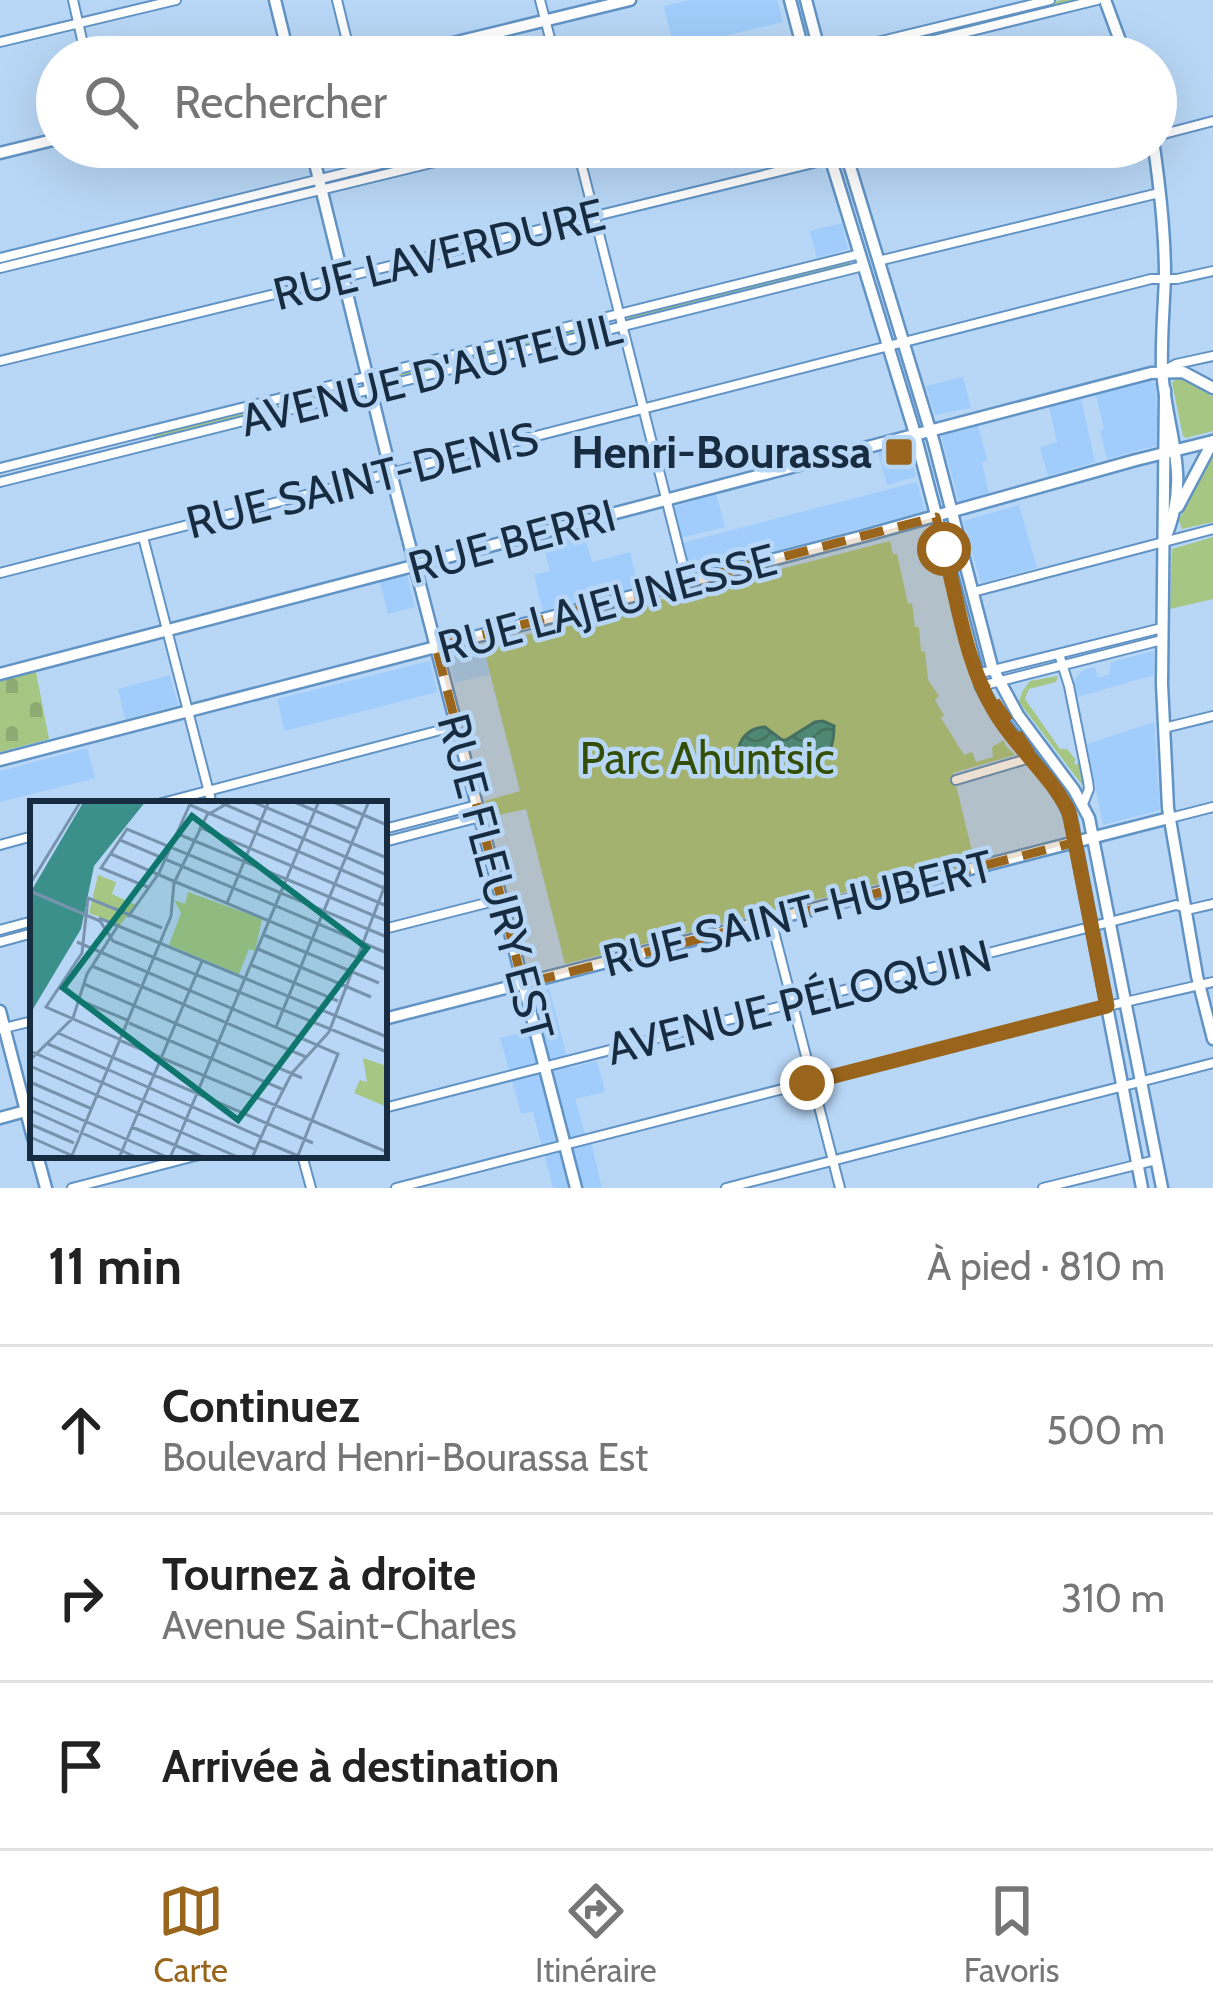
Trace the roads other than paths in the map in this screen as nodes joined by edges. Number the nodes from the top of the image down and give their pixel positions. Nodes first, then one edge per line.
1 (73, 0) edge
2 (176, 0) edge
3 (275, 0) edge
4 (337, 0) edge
5 (540, 0) edge
6 (630, 0) edge
7 (790, 0) edge
8 (806, 0) edge
9 (1050, 0) edge
10 (1101, 0) edge
11 (602, 3) edge
12 (545, 20) junction
13 (78, 24) junction
14 (81, 36) edge
15 (284, 36) edge
16 (346, 36) edge
17 (480, 36) edge
18 (549, 36) edge
19 (799, 36) edge
20 (815, 36) edge
21 (905, 36) edge
22 (953, 36) edge
23 (1117, 36) edge
24 (0, 42) edge
25 (1213, 121) edge
26 (1177, 130) edge
27 (36, 144) edge
28 (0, 153) edge
29 (316, 168) edge
30 (378, 168) edge
31 (399, 168) edge
32 (582, 168) edge
33 (773, 168) edge
34 (833, 168) edge
35 (850, 168) edge
36 (1157, 168) edge
37 (320, 185) junction
38 (1160, 194) junction
39 (594, 216) junction
40 (0, 257) edge
41 (861, 260) junction
42 (878, 261) junction
43 (0, 268) edge
44 (1213, 271) edge
45 (343, 277) junction
46 (1165, 278) junction
47 (618, 314) junction
48 (621, 326) junction
49 (903, 342) junction
50 (888, 346) junction
51 (1213, 356) edge
52 (0, 361) edge
53 (1162, 371) junction
54 (368, 383) junction
55 (1213, 388) edge
56 (641, 409) junction
57 (930, 431) junction
58 (915, 435) junction
59 (1213, 441) edge
60 (1170, 452) junction
61 (0, 468) edge
62 (391, 473) junction
63 (0, 482) edge
64 (665, 500) junction
65 (1175, 510) junction
66 (951, 512) junction
67 (936, 517) junction
68 (1213, 529) edge
69 (143, 537) junction
70 (1164, 542) junction
71 (415, 566) junction
72 (0, 573) edge
73 (687, 581) junction
74 (972, 592) junction
75 (167, 630) junction
76 (1162, 634) junction
77 (436, 647) junction
78 (1059, 654) junction
79 (1062, 666) junction
80 (0, 674) edge
81 (996, 677) junction
82 (979, 680) junction
83 (188, 711) junction
84 (1213, 716) edge
85 (456, 727) junction
86 (1162, 728) junction
87 (1030, 758) junction
88 (0, 760) edge
89 (956, 780) dead end
90 (209, 791) junction
91 (170, 801) edge
92 (211, 801) edge
93 (1083, 805) junction
94 (1213, 807) edge
95 (478, 811) junction
96 (1169, 818) junction
97 (387, 829) edge
98 (30, 837) edge
99 (1094, 837) junction
100 (387, 841) edge
101 (1076, 842) junction
102 (0, 845) edge
103 (502, 899) junction
104 (1213, 904) edge
105 (1186, 908) junction
106 (771, 920) junction
107 (30, 922) edge
108 (1111, 922) junction
109 (1091, 927) junction
110 (387, 928) edge
111 (0, 930) edge
112 (30, 934) edge
113 (0, 942) edge
114 (1206, 983) edge
115 (524, 984) junction
116 (1126, 1001) junction
117 (792, 1003) junction
118 (1107, 1006) junction
119 (0, 1011) edge
120 (387, 1018) edge
121 (2, 1028) edge
122 (1213, 1039) edge
123 (1213, 1063) edge
124 (545, 1067) junction
125 (1141, 1081) junction
126 (813, 1082) junction
127 (1122, 1086) junction
128 (387, 1107) edge
129 (29, 1110) edge
130 (0, 1118) edge
131 (565, 1145) junction
132 (38, 1158) edge
133 (187, 1158) edge
134 (303, 1158) edge
135 (1156, 1160) junction
136 (833, 1161) junction
137 (1137, 1164) junction
138 (46, 1188) edge
139 (72, 1188) edge
140 (311, 1188) edge
141 (396, 1188) edge
142 (576, 1188) edge
143 (726, 1188) edge
144 (840, 1188) edge
145 (1043, 1188) edge
146 (1142, 1188) edge
147 (1162, 1188) edge

1 - 13 street
2 - 13 street
3 - 15 main road
4 - 16 street
5 - 12 street
6 - 11 main road
7 - 19 main road
8 - 20 main road
9 - 21 street
10 - 22 street
10 - 23 main road
11 - 12 main road
12 - 17 main road
12 - 18 street
13 - 14 street
13 - 24 street
25 - 26 street
27 - 28 main road
29 - 37 main road, RUE FLEURY EST
30 - 37 street
31 - 37 street
32 - 39 street
33 - 39 street, RUE LAVERDURE
34 - 41 main road
35 - 42 main road
36 - 38 main road
37 - 40 street
37 - 43 street
37 - 45 main road, RUE FLEURY EST
38 - 42 street
38 - 46 main road
39 - 45 street, RUE LAVERDURE
39 - 47 street
41 - 47 street, AVENUE D'AUTEUIL
41 - 48 street, AVENUE D'AUTEUIL
41 - 50 main road
42 - 49 main road
44 - 46 street, RUE SAINT-DENIS
45 - 52 street, RUE LAVERDURE
45 - 54 main road, RUE FLEURY EST
46 - 49 street, RUE SAINT-DENIS
46 - 53 main road
47 - 48 street
47 - 54 street, AVENUE D'AUTEUIL
48 - 54 street, AVENUE D'AUTEUIL
48 - 56 street
49 - 50 street, RUE SAINT-DENIS
49 - 57 main road
50 - 56 street, RUE SAINT-DENIS
50 - 58 main road
51 - 53 street, RUE BERRI
53 - 55 main road
53 - 57 main road, RUE BERRI
53 - 60 main road
54 - 61 street, AVENUE D'AUTEUIL
54 - 62 main road, RUE FLEURY EST
54 - 63 street, AVENUE D'AUTEUIL
56 - 62 street, RUE SAINT-DENIS
56 - 64 street
57 - 58 main road, RUE BERRI
57 - 66 main road
58 - 64 main road, RUE BERRI
58 - 67 main road
59 - 60 main road, RUE LAJEUNESSE
59 - 65 main road
60 - 65 main road
60 - 66 main road, RUE LAJEUNESSE
60 - 70 main road
62 - 69 street, RUE SAINT-DENIS
62 - 71 main road, RUE FLEURY EST
64 - 71 main road, RUE BERRI
64 - 73 street
65 - 70 main road
66 - 67 main road, RUE LAJEUNESSE
66 - 74 main road
67 - 73 main road, RUE LAJEUNESSE
67 - 82 main road
68 - 70 street
69 - 72 street, RUE SAINT-DENIS
69 - 75 street
70 - 74 street
70 - 76 main road
71 - 75 main road, RUE BERRI
71 - 77 main road, RUE FLEURY EST
73 - 77 main road, RUE LAJEUNESSE
74 - 81 main road
75 - 80 main road, RUE BERRI
75 - 83 street
76 - 78 street
76 - 79 street
76 - 86 main road
77 - 83 main road, RUE LAJEUNESSE
77 - 85 main road, RUE FLEURY EST
78 - 79 street
78 - 81 street
79 - 81 street
79 - 93 street
81 - 82 street
81 - 93 main road
82 - 87 main road
83 - 88 main road, RUE LAJEUNESSE
83 - 90 street
84 - 86 street
85 - 90 street
85 - 95 main road, RUE FLEURY EST
86 - 96 main road
87 - 89 street
87 - 101 main road
90 - 91 street
90 - 92 street
93 - 99 main road
94 - 96 street, RUE SAINT-HUBERT
95 - 97 street
95 - 100 street
95 - 103 main road, RUE FLEURY EST
96 - 99 main road, RUE SAINT-HUBERT
96 - 105 main road
98 - 102 street
99 - 101 main road, RUE SAINT-HUBERT
99 - 108 main road
101 - 106 main road, RUE SAINT-HUBERT
101 - 109 main road
103 - 110 street
103 - 115 main road, RUE FLEURY EST
104 - 105 street, AVENUE PÉLOQUIN
105 - 108 street, AVENUE PÉLOQUIN
105 - 114 main road
106 - 115 main road, RUE SAINT-HUBERT
106 - 117 street
107 - 111 street
108 - 109 street, AVENUE PÉLOQUIN
108 - 116 main road
109 - 117 street, AVENUE PÉLOQUIN
109 - 118 main road
112 - 113 street
114 - 116 street
114 - 122 main road
115 - 120 main road, RUE SAINT-HUBERT
115 - 124 main road, RUE FLEURY EST
116 - 118 street
116 - 125 main road
117 - 124 street, AVENUE PÉLOQUIN
117 - 126 street
118 - 126 street
118 - 127 main road
119 - 121 main road
121 - 129 main road
123 - 125 street
124 - 128 street, AVENUE PÉLOQUIN
124 - 131 main road, RUE FLEURY EST
125 - 127 street
125 - 135 main road
126 - 131 street
126 - 136 street
127 - 136 street
127 - 137 main road
129 - 130 main road
131 - 141 street
131 - 142 main road, RUE FLEURY EST
132 - 138 main road
133 - 139 street
134 - 140 street
135 - 137 street
135 - 147 main road
136 - 143 street
136 - 144 street
137 - 145 street
137 - 146 main road

